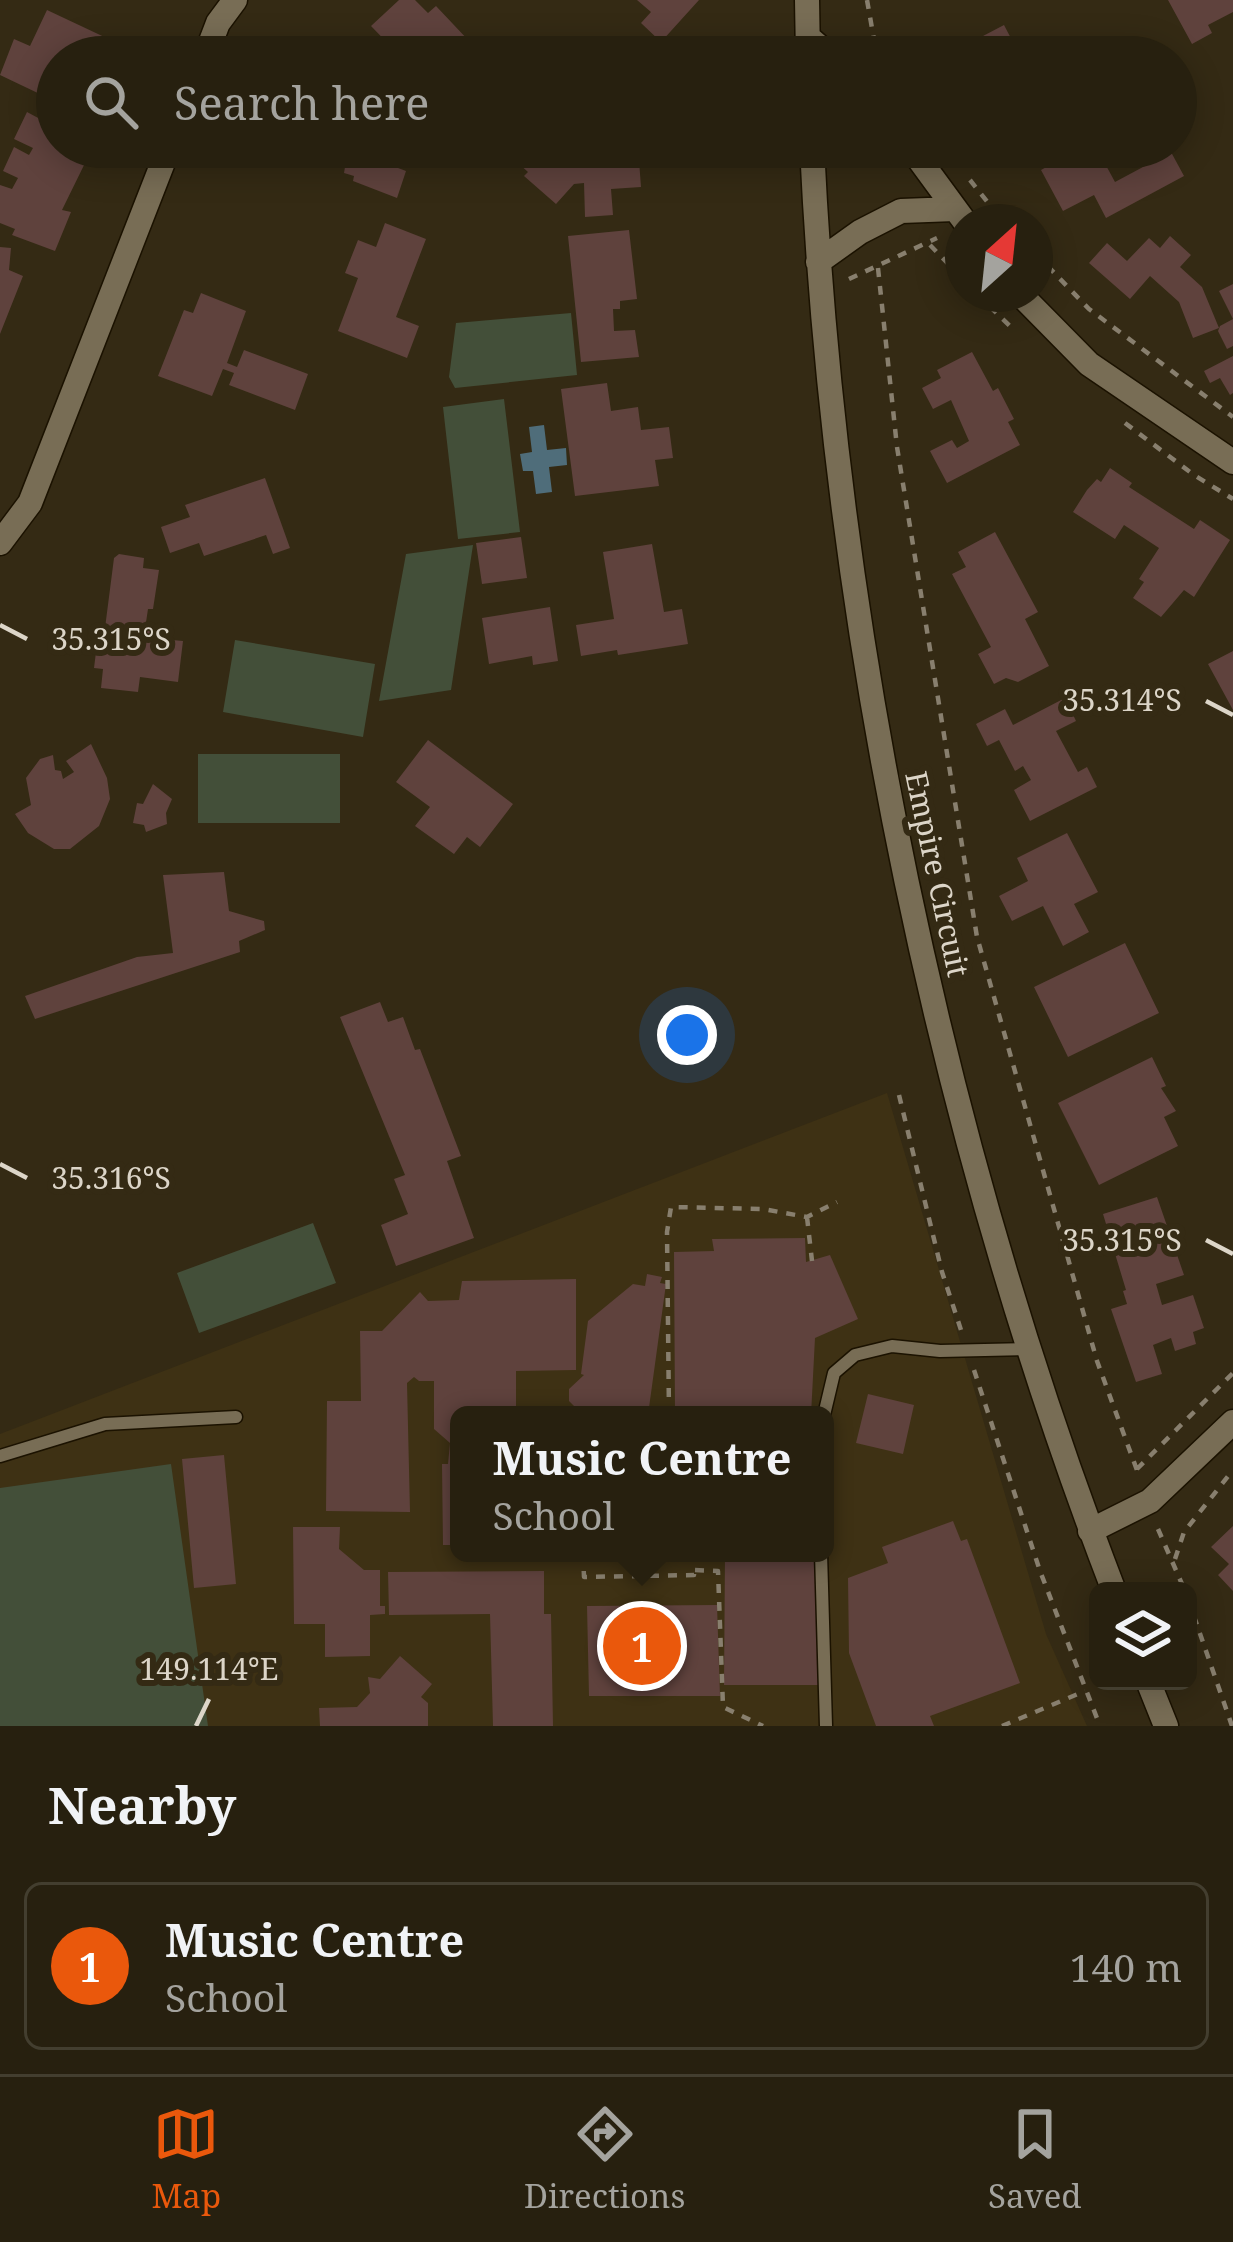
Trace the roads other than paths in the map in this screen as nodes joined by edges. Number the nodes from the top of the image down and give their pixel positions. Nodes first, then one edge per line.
1 (235, 0) edge
2 (807, 0) edge
3 (213, 36) edge
4 (808, 36) edge
5 (161, 168) edge
6 (813, 168) edge
7 (923, 168) edge
8 (945, 205) edge
9 (945, 219) edge
10 (818, 262) junction
11 (1038, 312) edge
12 (1233, 462) edge
13 (0, 543) edge
14 (1031, 1349) junction
15 (826, 1406) edge
16 (236, 1418) dead end
17 (1233, 1422) edge
18 (0, 1456) edge
19 (1090, 1531) junction
20 (821, 1562) edge
21 (1110, 1582) edge
22 (1152, 1690) edge
23 (826, 1726) edge
24 (1166, 1726) edge

1 - 3 street
2 - 4 street
5 - 13 street
6 - 10 street, Empire Circuit
7 - 8 street
9 - 10 street
10 - 14 street, Empire Circuit
11 - 12 street
14 - 15 lane
14 - 19 street, Empire Circuit
16 - 18 lane
17 - 19 street
19 - 21 street, Empire Circuit
20 - 23 lane
22 - 24 street

